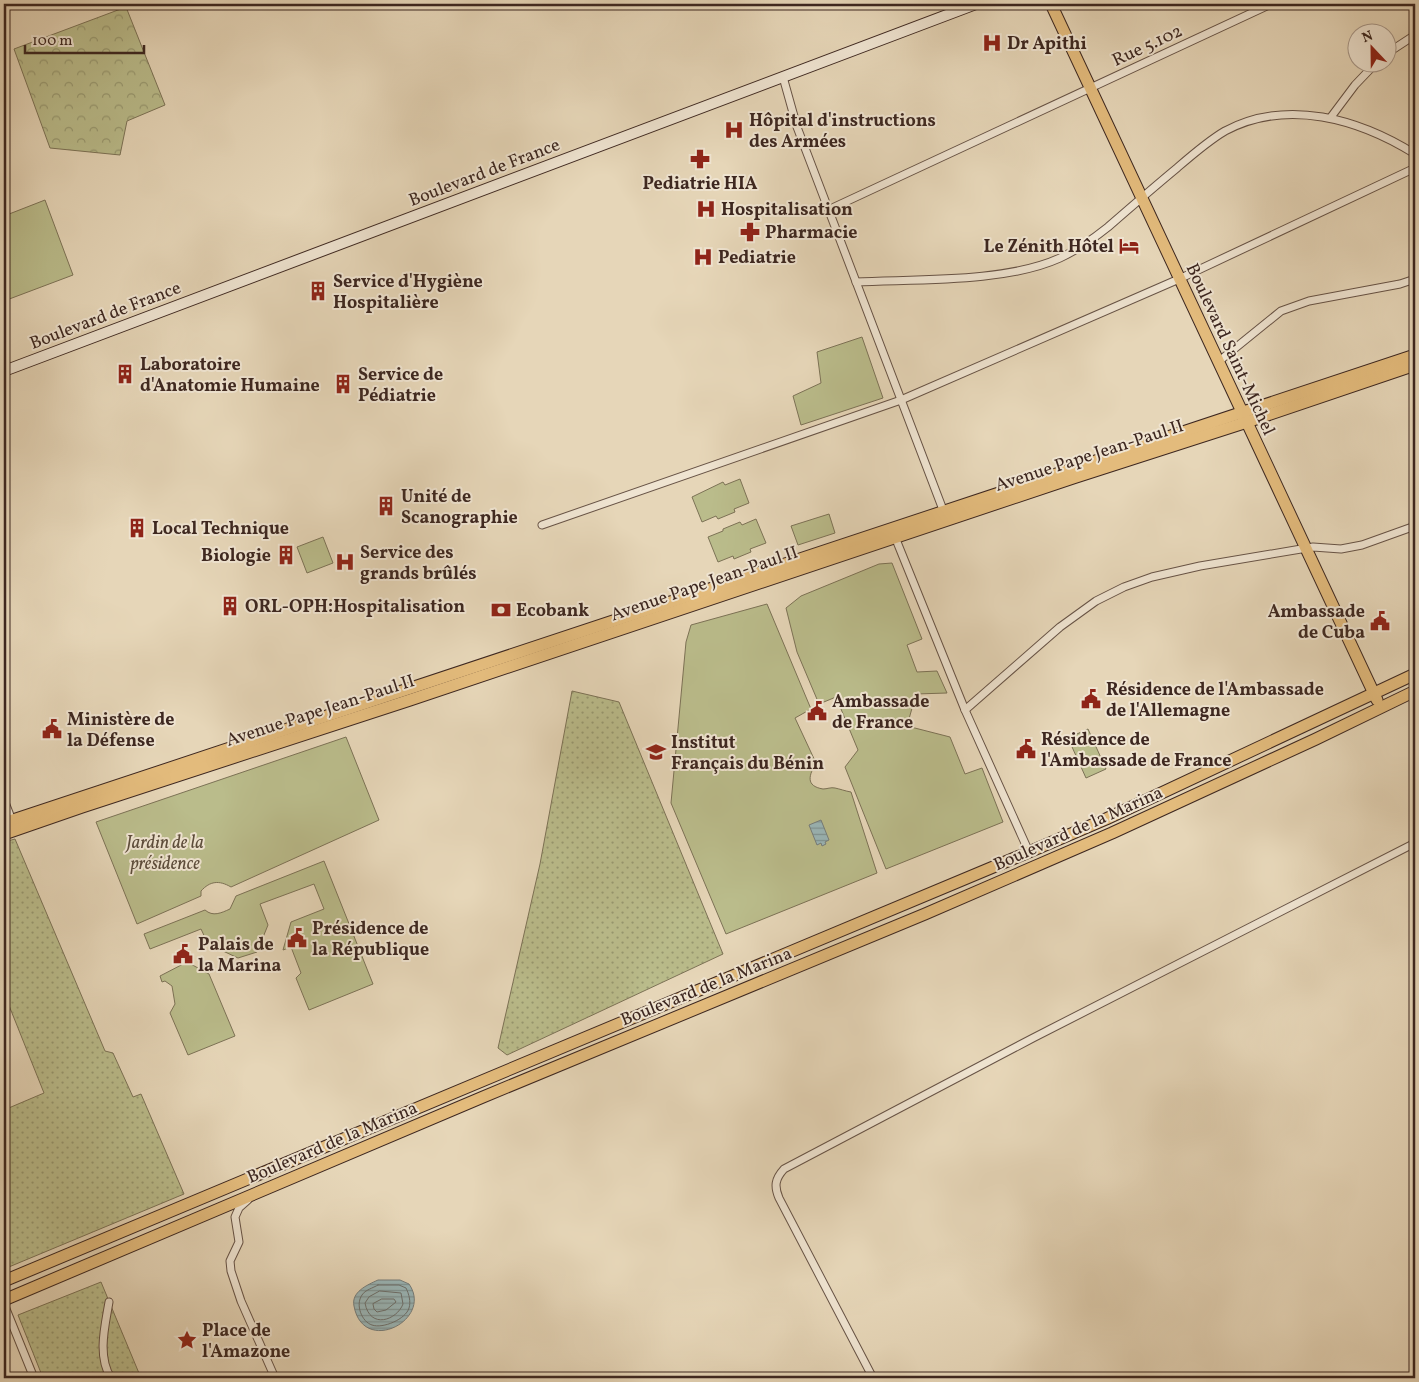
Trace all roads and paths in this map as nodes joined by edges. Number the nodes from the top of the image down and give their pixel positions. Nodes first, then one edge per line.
1 (976, 4) edge
2 (1050, 4) edge
3 (1270, 4) edge
4 (1415, 35) edge
5 (1396, 47) edge
6 (1367, 72) edge
7 (783, 77) junction
8 (1090, 87) junction
9 (1331, 117) junction
10 (1415, 154) edge
11 (1415, 168) edge
12 (1141, 198) junction
13 (828, 210) junction
14 (1179, 279) junction
15 (1415, 279) edge
16 (856, 282) junction
17 (1415, 355) edge
18 (1218, 362) junction
19 (1415, 364) edge
20 (4, 371) edge
21 (901, 400) junction
22 (1245, 418) junction
23 (945, 516) junction
24 (542, 525) dead end
25 (1415, 526) edge
26 (895, 537) junction
27 (1306, 548) junction
28 (508, 661) junction
29 (1415, 674) edge
30 (1415, 691) edge
31 (1374, 694) junction
32 (1380, 708) junction
33 (966, 710) junction
34 (4, 800) edge
35 (11, 824) edge
36 (4, 834) edge
37 (1415, 843) edge
38 (1029, 852) junction
39 (480, 1083) junction
40 (444, 1097) junction
41 (483, 1097) junction
42 (445, 1113) junction
43 (254, 1194) junction
44 (4, 1281) edge
45 (4, 1300) edge
46 (109, 1302) dead end
47 (4, 1304) edge
48 (34, 1378) edge
49 (111, 1378) edge
50 (275, 1378) edge
51 (873, 1378) edge

1 - 7 street, Boulevard de France
2 - 8 main road, Boulevard Saint-Michel
3 - 8 street, Rue 5.102
4 - 5 street
6 - 9 street
7 - 13 street
7 - 20 street, Boulevard de France
8 - 12 main road, Boulevard Saint-Michel
8 - 13 street, Rue 5.102
9 - 10 street
9 - 12 street
11 - 14 street
12 - 14 main road, Boulevard Saint-Michel
12 - 16 street
13 - 16 street
14 - 18 main road, Boulevard Saint-Michel
14 - 21 street
15 - 18 street
16 - 21 street
17 - 22 main road, Avenue Pape Jean-Paul II
18 - 22 main road, Boulevard Saint-Michel
19 - 22 main road, Avenue Pape Jean-Paul II
21 - 23 street
21 - 24 street
22 - 23 main road, Avenue Pape Jean-Paul II
22 - 27 main road, Boulevard Saint-Michel
23 - 26 main road, Avenue Pape Jean-Paul II
23 - 28 main road, Avenue Pape Jean-Paul II
25 - 27 street
26 - 28 main road, Avenue Pape Jean-Paul II
26 - 33 street
27 - 31 main road, Boulevard Saint-Michel
27 - 33 street
28 - 35 main road, Avenue Pape Jean-Paul II
29 - 31 main road, Boulevard de la Marina
30 - 32 main road, Boulevard de la Marina
31 - 32 main road, Boulevard Saint-Michel
31 - 38 main road, Boulevard de la Marina
32 - 41 main road, Boulevard de la Marina
33 - 38 street
34 - 35 street
35 - 36 main road, Avenue Pape Jean-Paul II
37 - 51 street
38 - 39 main road, Boulevard de la Marina
39 - 40 main road, Boulevard de la Marina
39 - 41 main road
40 - 42 main road
40 - 44 main road, Boulevard de la Marina
41 - 42 main road, Boulevard de la Marina
42 - 43 main road, Boulevard de la Marina
43 - 45 main road, Boulevard de la Marina
43 - 50 street
46 - 49 street
47 - 48 street

